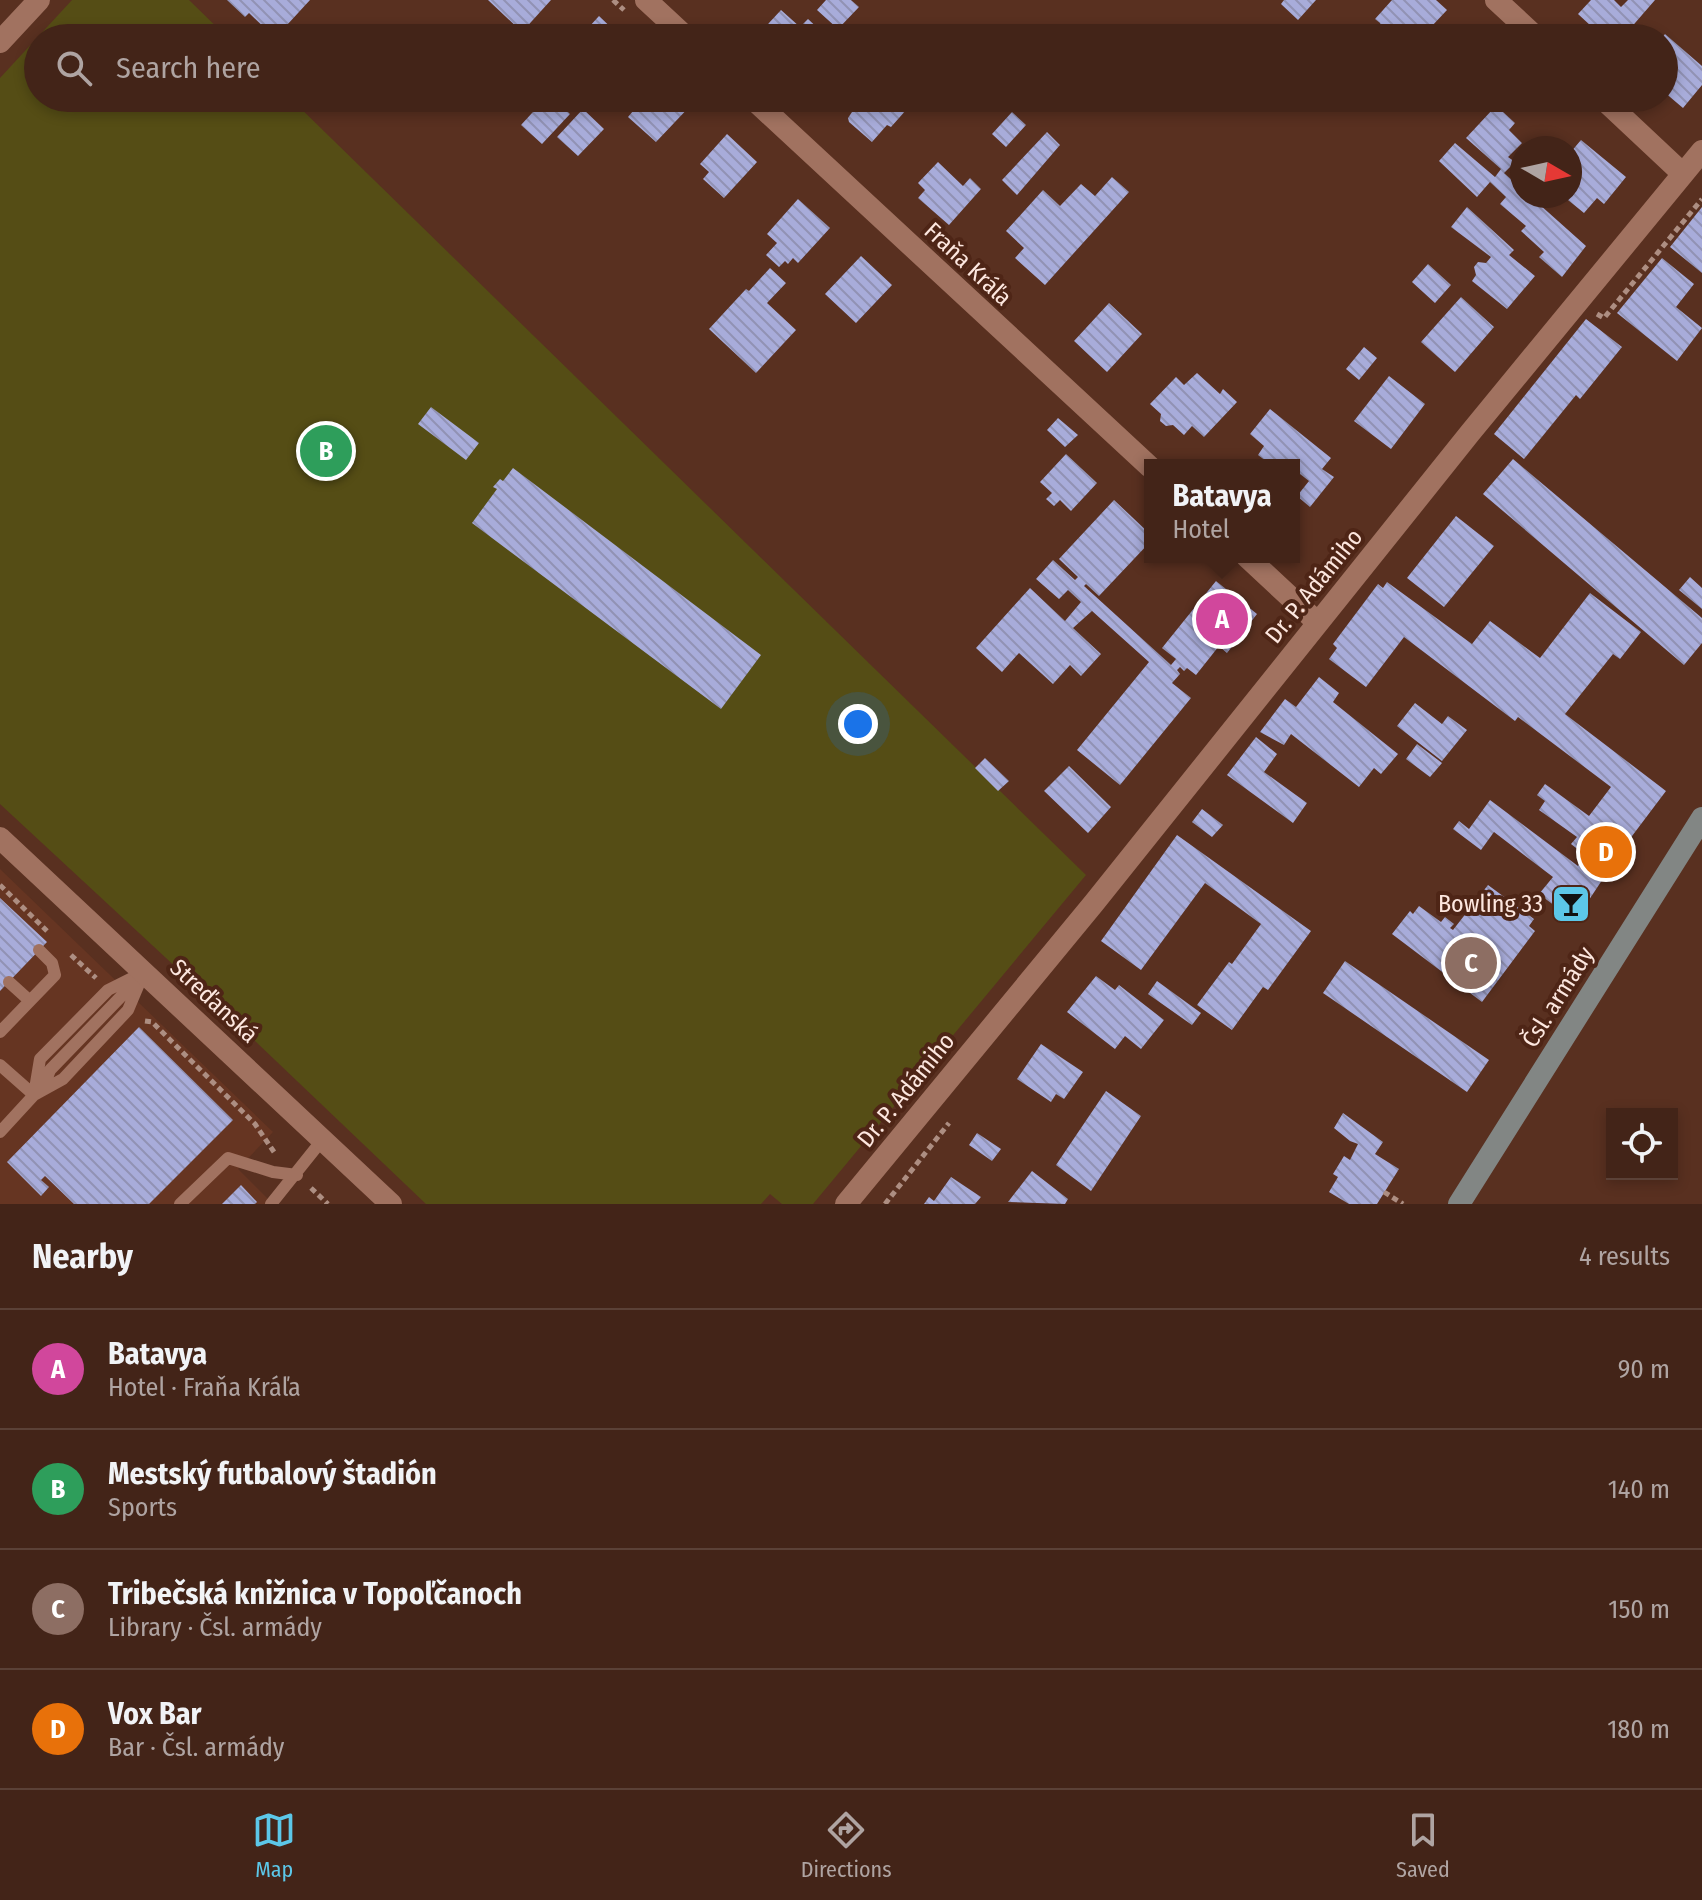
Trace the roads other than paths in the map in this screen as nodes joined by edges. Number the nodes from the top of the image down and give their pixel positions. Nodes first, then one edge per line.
1 (39, 0) edge
2 (646, 0) edge
3 (1496, 0) edge
4 (672, 24) edge
5 (1522, 24) edge
6 (0, 42) edge
7 (767, 112) edge
8 (1617, 112) edge
9 (1702, 151) edge
10 (1683, 174) junction
11 (1144, 461) edge
12 (1253, 563) edge
13 (1318, 623) junction
14 (1702, 818) edge
15 (0, 838) edge
16 (39, 950) dead end
17 (144, 972) junction
18 (9, 982) dead end
19 (30, 1001) junction
20 (0, 1032) edge
21 (0, 1065) edge
22 (38, 1092) junction
23 (0, 1132) edge
24 (323, 1139) junction
25 (297, 1175) junction
26 (180, 1204) edge
27 (271, 1204) edge
28 (391, 1204) edge
29 (846, 1204) edge
30 (1459, 1204) edge

1 - 6 street
2 - 4 street
3 - 5 street
7 - 11 street, Fraňa Kráľa
8 - 10 street
9 - 10 street, Dr. P. Adámiho
10 - 13 street, Dr. P. Adámiho
12 - 13 street
13 - 29 street, Dr. P. Adámiho
14 - 30 main road, Čsl. armády
15 - 17 street, Streďanská
16 - 19 lane
17 - 22 lane
17 - 24 street, Streďanská
18 - 19 lane
19 - 20 lane
21 - 22 lane
22 - 23 lane
24 - 25 lane
24 - 28 street, Streďanská
25 - 26 lane
25 - 27 lane

